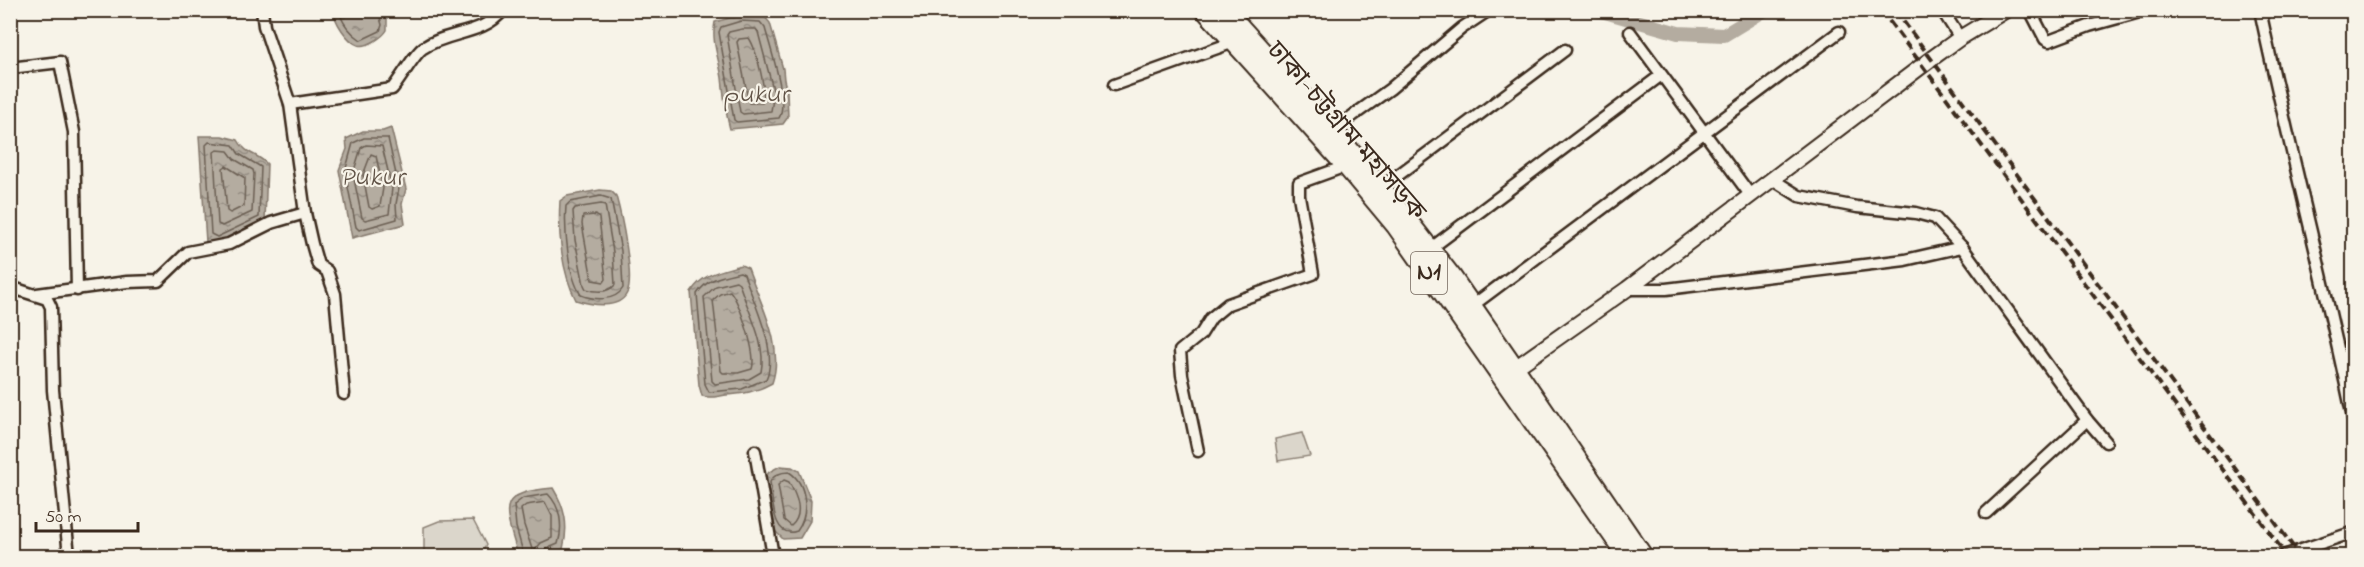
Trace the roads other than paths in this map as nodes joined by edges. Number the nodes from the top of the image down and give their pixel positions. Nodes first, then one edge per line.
1 (262, 10) edge
2 (503, 10) edge
3 (1205, 10) edge
4 (1489, 10) edge
5 (1942, 10) edge
6 (2006, 10) edge
7 (2030, 10) edge
8 (2147, 10) edge
9 (2259, 10) edge
10 (1225, 18) edge
11 (1630, 32) dead end
12 (1839, 32) dead end
13 (1960, 38) junction
14 (1234, 42) junction
15 (1565, 50) dead end
16 (10, 68) edge
17 (1660, 76) junction
18 (1114, 86) dead end
19 (290, 104) junction
20 (1333, 130) junction
21 (1704, 134) junction
22 (1346, 166) junction
23 (1772, 179) junction
24 (1381, 188) junction
25 (1751, 196) junction
26 (306, 213) junction
27 (1962, 247) junction
28 (1430, 249) junction
29 (10, 287) edge
30 (1628, 289) junction
31 (77, 290) junction
32 (35, 294) junction
33 (1472, 306) junction
34 (1515, 368) junction
35 (2350, 392) edge
36 (344, 394) dead end
37 (2087, 420) junction
38 (2354, 423) edge
39 (2106, 442) dead end
40 (755, 451) dead end
41 (1198, 451) dead end
42 (1986, 513) dead end
43 (2354, 532) edge
44 (69, 556) edge
45 (773, 556) edge
46 (1627, 556) edge
47 (1643, 556) edge
48 (2283, 556) edge

1 - 19 street
2 - 19 street
3 - 10 highway, ঢাকা-চট্টগ্রাম মহাসড়ক / N1
4 - 20 street
5 - 13 street
6 - 13 street
7 - 8 street
9 - 35 street
10 - 14 highway, ঢাকা-চট্টগ্রাম মহাসড়ক / N1
10 - 20 highway, ঢাকা-চট্টগ্রাম মহাসড়ক / N1
11 - 17 street
12 - 21 street
13 - 23 street
14 - 18 street
14 - 22 highway, ঢাকা-চট্টগ্রাম মহাসড়ক / N1
15 - 24 street
16 - 31 street
17 - 21 street
17 - 28 street
19 - 26 street
20 - 24 highway, ঢাকা-চট্টগ্রাম মহাসড়ক / N1
21 - 25 street
21 - 33 street
22 - 41 street
22 - 46 highway, ঢাকা-চট্টগ্রাম মহাসড়ক / N1
23 - 25 street
23 - 27 street
24 - 28 highway, ঢাকা-চট্টগ্রাম মহাসড়ক / N1
25 - 30 street
26 - 31 street
26 - 36 street
27 - 30 street
27 - 37 street
28 - 33 highway, ঢাকা-চট্টগ্রাম মহাসড়ক / N1
29 - 32 street
30 - 34 street
31 - 32 street
32 - 44 street
33 - 34 highway, ঢাকা-চট্টগ্রাম মহাসড়ক / N1
34 - 47 highway, ঢাকা-চট্টগ্রাম মহাসড়ক / N1
35 - 38 street
37 - 39 street
37 - 42 street
40 - 45 street
43 - 48 street

